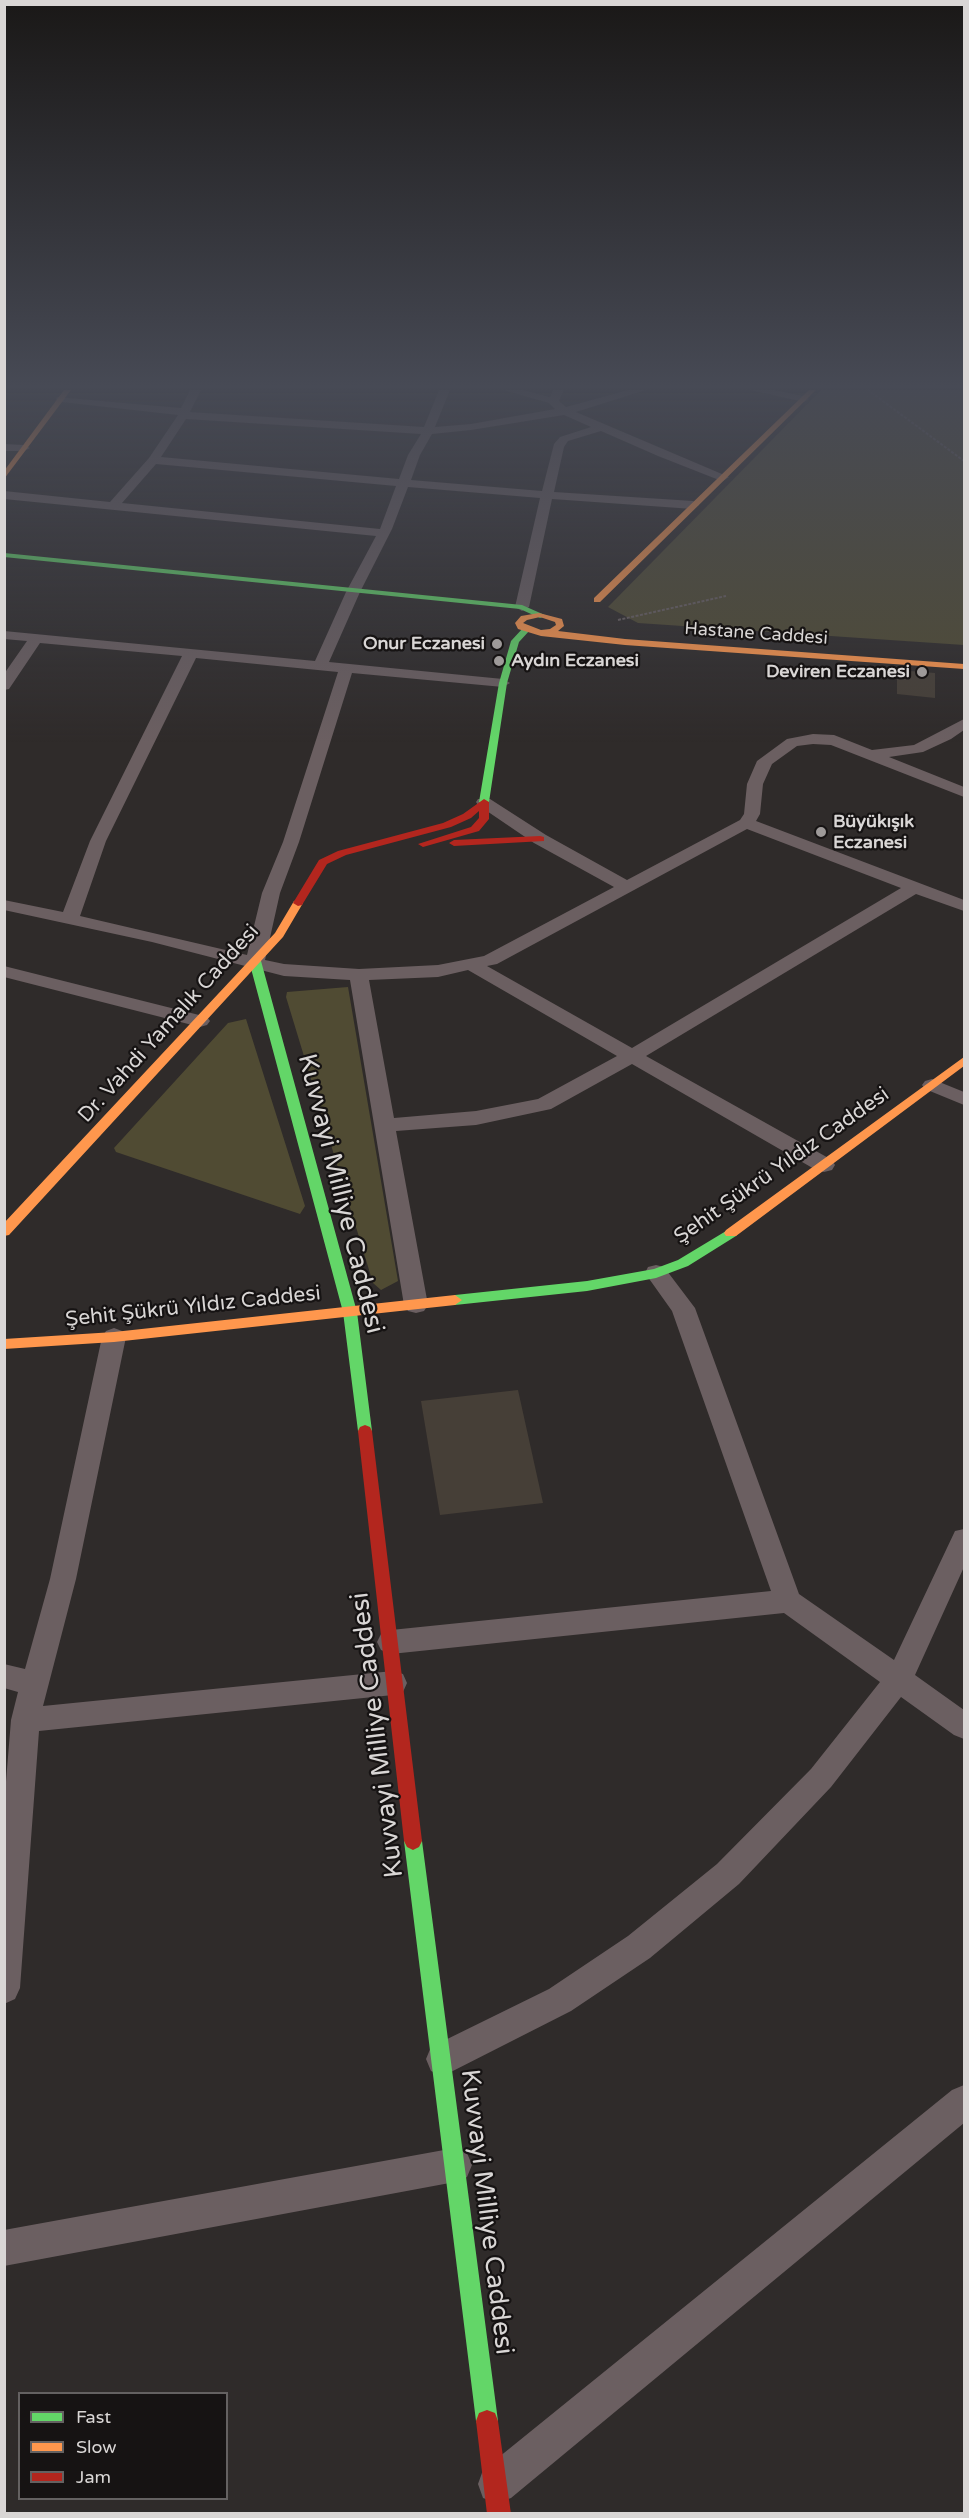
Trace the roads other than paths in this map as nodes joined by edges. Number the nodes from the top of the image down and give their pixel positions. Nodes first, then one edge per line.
1 (117, 508) edge
2 (393, 508) edge
3 (543, 508) edge
4 (690, 508) edge
5 (382, 533) junction
6 (4, 555) edge
7 (353, 592) junction
8 (421, 599) junction
9 (522, 608) junction
10 (584, 611) junction
11 (541, 615) junction
12 (523, 628) junction
13 (545, 632) junction
14 (623, 632) junction
15 (4, 635) edge
16 (36, 638) junction
17 (191, 653) junction
18 (964, 658) edge
19 (320, 665) junction
20 (964, 667) edge
21 (347, 668) junction
22 (503, 683) junction
23 (4, 686) edge
24 (964, 723) edge
25 (870, 755) junction
26 (964, 792) edge
27 (484, 802) junction
28 (746, 823) junction
29 (540, 839) junction
30 (423, 844) junction
31 (360, 849) junction
32 (626, 886) junction
33 (915, 887) junction
34 (4, 905) edge
35 (964, 906) edge
36 (70, 919) junction
37 (255, 961) junction
38 (470, 964) junction
39 (4, 971) edge
40 (359, 975) junction
41 (200, 1021) junction
42 (632, 1056) junction
43 (964, 1061) edge
44 (932, 1085) junction
45 (964, 1100) edge
46 (384, 1125) junction
47 (824, 1165) junction
48 (4, 1232) edge
49 (657, 1273) junction
50 (416, 1305) junction
51 (350, 1312) junction
52 (114, 1337) junction
53 (4, 1344) edge
54 (964, 1539) edge
55 (788, 1601) junction
56 (391, 1641) junction
57 (4, 1676) edge
58 (899, 1679) junction
59 (393, 1683) junction
60 (33, 1684) junction
61 (25, 1720) junction
62 (964, 1726) edge
63 (4, 1988) edge
64 (443, 2059) junction
65 (964, 2102) edge
66 (455, 2165) junction
67 (4, 2248) edge
68 (497, 2500) edge

1 - 5 street
2 - 5 street
3 - 9 street
4 - 10 street
5 - 7 street
6 - 7 street, Hastane Caddesi
7 - 8 street, Hastane Caddesi
7 - 19 street
8 - 9 street, Hastane Caddesi
8 - 12 street, Hastane Caddesi
9 - 11 street, Hastane Caddesi
10 - 11 street, Hastane Caddesi
10 - 13 street
10 - 14 street, Hastane Caddesi
10 - 14 street
11 - 12 street
12 - 13 street, Hastane Caddesi
12 - 22 street, Dr. Vahdi Yamalık Caddesi
13 - 20 street, Hastane Caddesi
14 - 18 street, Hastane Caddesi
15 - 16 street
16 - 17 street
16 - 23 street
17 - 19 street
17 - 36 street
19 - 21 street
21 - 22 street
21 - 37 street
22 - 27 street, Dr. Vahdi Yamalık Caddesi
24 - 25 street
25 - 26 street
25 - 28 street
27 - 29 street
27 - 30 street, Dr. Vahdi Yamalık Caddesi
27 - 31 street, Dr. Vahdi Yamalık Caddesi
28 - 32 street
28 - 33 street
29 - 30 street, Dr. Vahdi Yamalık Caddesi
29 - 32 street
30 - 31 street, Dr. Vahdi Yamalık Caddesi
31 - 37 street, Dr. Vahdi Yamalık Caddesi
32 - 38 street
33 - 35 street
33 - 42 street
34 - 36 street
36 - 37 street
37 - 40 street
37 - 41 street, Dr. Vahdi Yamalık Caddesi
37 - 51 street, Kuvvayi Milliye Caddesi
38 - 40 street
38 - 42 street
39 - 41 street
40 - 46 street
41 - 48 street, Dr. Vahdi Yamalık Caddesi
42 - 46 street
42 - 47 street
43 - 44 street, Şehit Şükrü Yıldız Caddesi
44 - 45 street
44 - 47 street, Şehit Şükrü Yıldız Caddesi
46 - 50 street
47 - 49 street, Şehit Şükrü Yıldız Caddesi
49 - 50 street, Şehit Şükrü Yıldız Caddesi
49 - 55 street
50 - 51 street, Şehit Şükrü Yıldız Caddesi
51 - 52 street, Şehit Şükrü Yıldız Caddesi
51 - 56 street, Kuvvayi Milliye Caddesi
52 - 53 street, Şehit Şükrü Yıldız Caddesi
52 - 60 street
54 - 58 street
55 - 56 street
55 - 58 street
56 - 59 street, Kuvvayi Milliye Caddesi
57 - 60 street
58 - 62 street
58 - 64 street
59 - 61 street
59 - 64 street, Kuvvayi Milliye Caddesi
60 - 61 street
61 - 63 street
64 - 66 street, Kuvvayi Milliye Caddesi
65 - 68 street
66 - 67 street
66 - 68 street, Kuvvayi Milliye Caddesi

